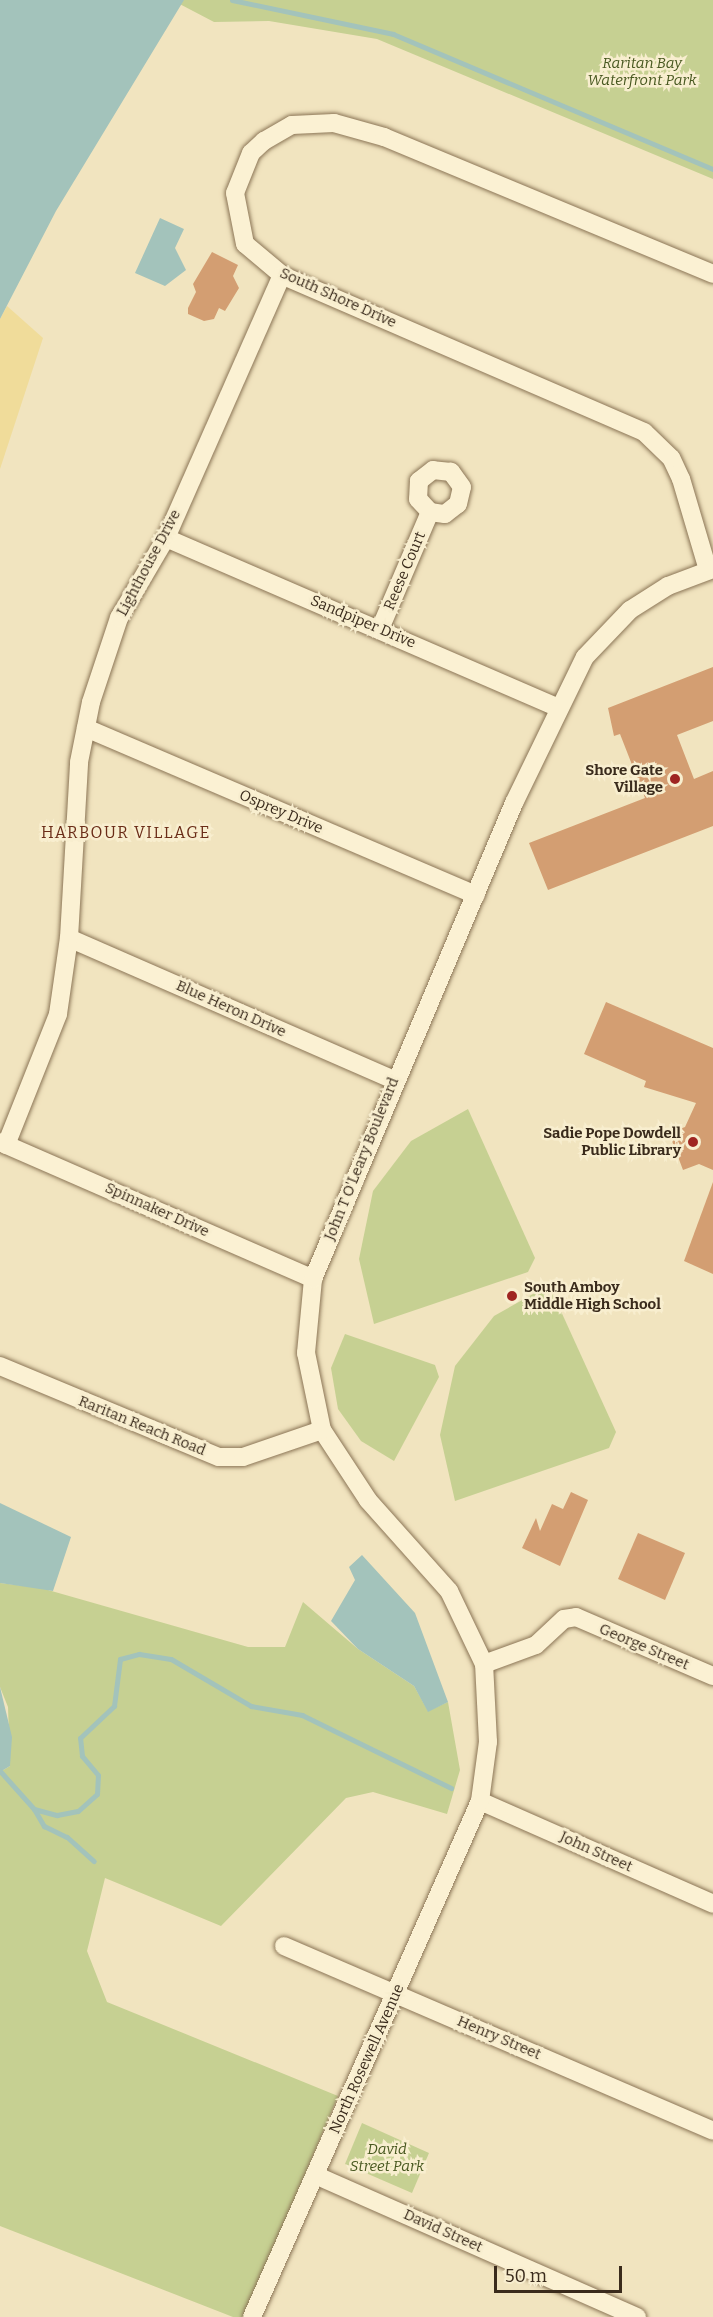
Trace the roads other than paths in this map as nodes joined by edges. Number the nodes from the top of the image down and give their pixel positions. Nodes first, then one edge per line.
1 (713, 274) edge
2 (282, 275) junction
3 (430, 512) dead end
4 (166, 538) junction
5 (710, 569) edge
6 (380, 629) junction
7 (559, 708) junction
8 (86, 728) junction
9 (476, 895) junction
10 (69, 938) junction
11 (394, 1080) junction
12 (3, 1143) edge
13 (313, 1279) junction
14 (0, 1366) edge
15 (322, 1430) junction
16 (484, 1664) junction
17 (713, 1676) edge
18 (480, 1801) junction
19 (713, 1904) edge
20 (284, 1946) dead end
21 (396, 1994) junction
22 (713, 2131) edge
23 (315, 2175) junction
24 (252, 2317) edge
25 (637, 2317) edge

1 - 2 street, South Shore Drive
2 - 4 street, Lighthouse Drive
2 - 5 street, South Shore Drive
3 - 6 street, Reese Court
4 - 6 street, Sandpiper Drive
4 - 8 street, Lighthouse Drive
5 - 7 street, John T O'Leary Boulevard
6 - 7 street, Sandpiper Drive
7 - 9 street, John T O'Leary Boulevard
8 - 9 street, Osprey Drive
8 - 10 street, Lighthouse Drive
9 - 11 street, John T O'Leary Boulevard
10 - 11 street, Blue Heron Drive
10 - 12 street, Lighthouse Drive
11 - 13 street, John T O'Leary Boulevard
12 - 13 street, Spinnaker Drive
13 - 15 street, John T O'Leary Boulevard
14 - 15 street, Raritan Reach Road
15 - 16 street, John T O'Leary Boulevard
16 - 17 street, George Street
16 - 18 street, John T O'Leary Boulevard
18 - 19 street, John Street
18 - 21 street, North Rosewell Avenue
20 - 21 street, Henry Street
21 - 22 street, Henry Street
21 - 23 street, North Rosewell Avenue
23 - 24 street, North Rosewell Avenue
23 - 25 street, David Street

